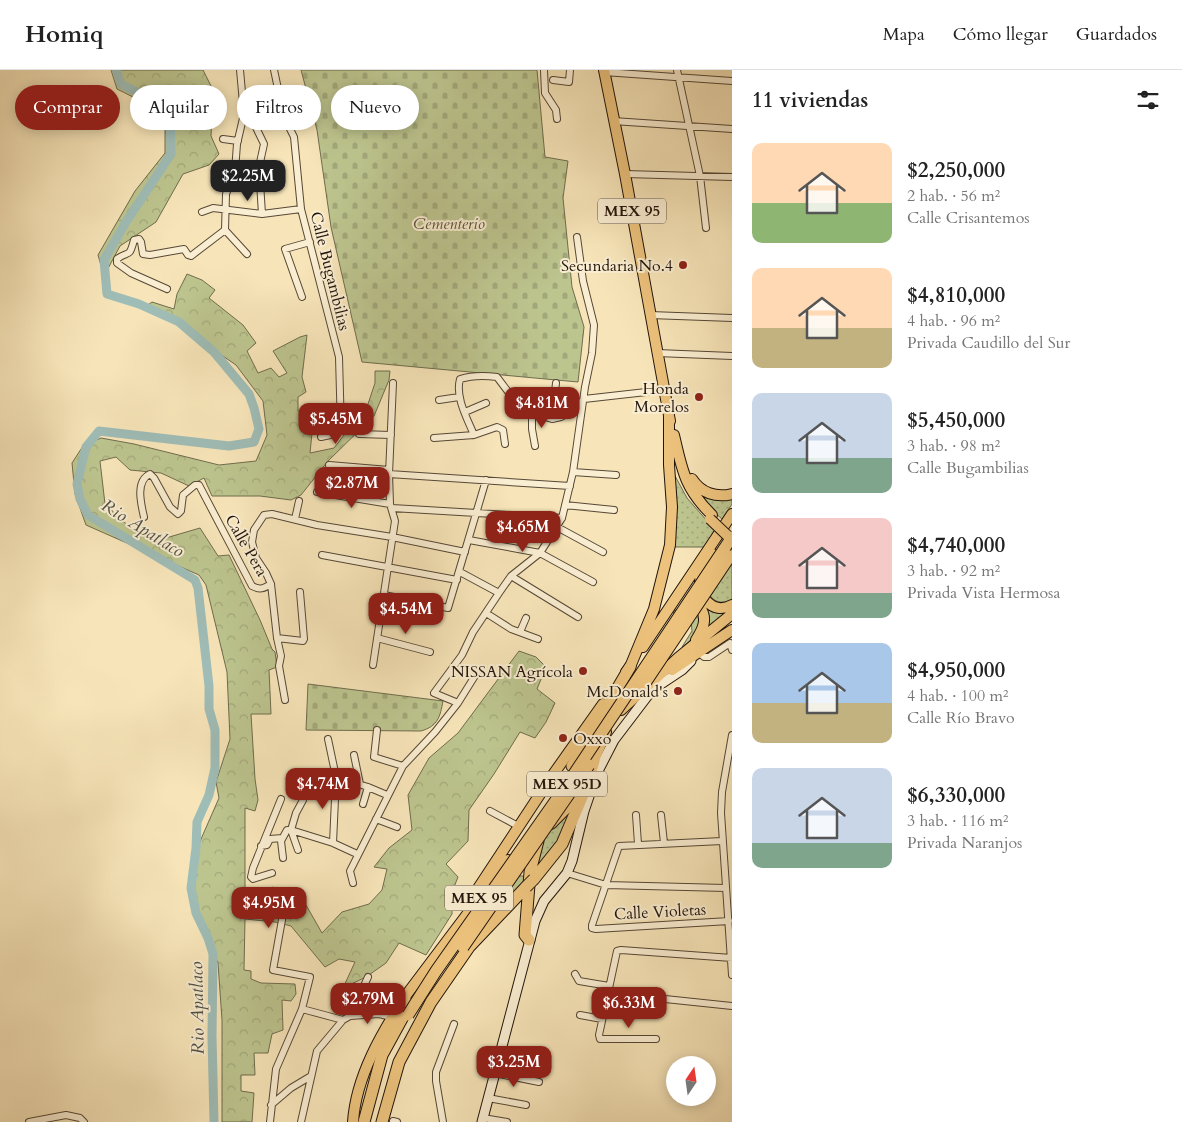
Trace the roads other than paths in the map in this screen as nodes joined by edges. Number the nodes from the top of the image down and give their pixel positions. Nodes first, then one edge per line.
1 (240, 70) edge
2 (274, 70) edge
3 (544, 70) edge
4 (570, 70) edge
5 (604, 71) edge
6 (677, 74) edge
7 (554, 80) dead end
8 (732, 81) edge
9 (242, 85) edge
10 (277, 85) edge
11 (557, 119) dead end
12 (613, 121) junction
13 (688, 126) junction
14 (732, 129) edge
15 (242, 130) edge
16 (256, 130) edge
17 (290, 130) edge
18 (223, 139) dead end
19 (238, 142) junction
20 (625, 174) junction
21 (700, 176) junction
22 (732, 177) edge
23 (301, 209) junction
24 (225, 211) junction
25 (202, 212) dead end
26 (262, 214) junction
27 (706, 228) dead end
28 (225, 230) junction
29 (577, 237) dead end
30 (310, 242) junction
31 (245, 252) dead end
32 (167, 289) dead end
33 (302, 297) dead end
34 (650, 315) junction
35 (732, 318) edge
36 (657, 353) junction
37 (732, 356) edge
38 (393, 383) dead end
39 (556, 383) dead end
40 (664, 390) junction
41 (525, 392) dead end
42 (459, 397) junction
43 (584, 399) junction
44 (439, 400) dead end
45 (486, 403) dead end
46 (525, 409) junction
47 (466, 412) junction
48 (532, 413) junction
49 (669, 416) junction
50 (552, 419) junction
51 (360, 434) dead end
52 (391, 435) junction
53 (474, 435) junction
54 (321, 437) dead end
55 (434, 438) dead end
56 (675, 438) junction
57 (505, 444) dead end
58 (535, 446) dead end
59 (669, 447) junction
60 (330, 466) dead end
61 (389, 472) junction
62 (573, 472) junction
63 (616, 475) dead end
64 (486, 480) junction
65 (570, 486) junction
66 (317, 492) dead end
67 (732, 494) edge
68 (299, 501) dead end
69 (565, 505) junction
70 (391, 506) junction
71 (614, 510) dead end
72 (477, 512) junction
73 (732, 514) edge
74 (144, 517) dead end
75 (711, 517) junction
76 (562, 518) junction
77 (295, 519) junction
78 (732, 524) edge
79 (557, 527) junction
80 (732, 533) edge
81 (392, 537) junction
82 (732, 538) edge
83 (469, 540) junction
84 (465, 552) junction
85 (603, 552) dead end
86 (540, 553) junction
87 (732, 553) edge
88 (322, 555) dead end
89 (388, 566) junction
90 (460, 572) junction
91 (512, 576) junction
92 (457, 580) junction
93 (593, 582) dead end
94 (271, 584) junction
95 (300, 592) dead end
96 (499, 593) junction
97 (384, 595) junction
98 (732, 605) edge
99 (666, 612) junction
100 (486, 613) junction
101 (732, 614) edge
102 (578, 617) dead end
103 (526, 618) dead end
104 (732, 630) edge
105 (520, 632) junction
106 (277, 638) junction
107 (377, 638) junction
108 (538, 638) dead end
109 (695, 650) junction
110 (732, 650) edge
111 (430, 652) dead end
112 (373, 665) dead end
113 (630, 667) junction
114 (478, 671) dead end
115 (285, 700) dead end
116 (458, 703) junction
117 (377, 730) dead end
118 (732, 735) edge
119 (328, 739) dead end
120 (354, 755) dead end
121 (594, 761) junction
122 (404, 766) junction
123 (572, 766) dead end
124 (597, 773) junction
125 (336, 777) junction
126 (303, 785) dead end
127 (364, 786) junction
128 (387, 795) junction
129 (281, 798) dead end
130 (363, 804) dead end
131 (490, 811) dead end
132 (636, 815) dead end
133 (661, 815) dead end
134 (376, 818) junction
135 (518, 826) junction
136 (397, 827) dead end
137 (289, 830) junction
138 (282, 838) junction
139 (722, 841) junction
140 (664, 843) junction
141 (332, 844) junction
142 (638, 844) junction
143 (261, 846) junction
144 (298, 850) dead end
145 (357, 854) junction
146 (723, 854) junction
147 (732, 854) edge
148 (282, 858) dead end
149 (272, 873) dead end
150 (567, 873) junction
151 (353, 883) dead end
152 (606, 885) junction
153 (726, 888) junction
154 (287, 892) dead end
155 (730, 908) edge
156 (729, 922) junction
157 (529, 940) junction
158 (438, 953) junction
159 (732, 958) edge
160 (575, 974) dead end
161 (732, 975) edge
162 (368, 977) dead end
163 (608, 990) junction
164 (732, 1006) edge
165 (302, 1010) junction
166 (350, 1016) junction
167 (392, 1016) junction
168 (580, 1016) dead end
169 (602, 1019) junction
170 (343, 1020) junction
171 (454, 1024) dead end
172 (656, 1039) dead end
173 (494, 1072) junction
174 (311, 1076) junction
175 (539, 1082) dead end
176 (488, 1098) junction
177 (271, 1105) junction
178 (526, 1105) dead end
179 (483, 1120) edge
180 (30, 1122) edge
181 (84, 1122) edge
182 (270, 1122) edge
183 (301, 1122) edge
184 (353, 1122) edge
185 (364, 1122) edge
186 (368, 1122) edge
187 (376, 1122) edge
188 (391, 1122) edge
189 (443, 1122) edge
190 (506, 1122) edge

1 - 9 street
2 - 10 street, Calle Bugambilias
3 - 11 street
4 - 7 street
5 - 6 street
5 - 12 main road, MEX 95
6 - 8 street
6 - 13 street
12 - 13 street
12 - 20 main road, MEX 95
13 - 14 street
13 - 21 street
15 - 19 street
16 - 26 street
17 - 23 street, Calle Bugambilias
18 - 19 street
19 - 24 street
20 - 21 street
20 - 34 main road, MEX 95
21 - 22 street
21 - 27 street
23 - 26 street
23 - 30 street, Calle Bugambilias
24 - 25 street
24 - 26 street
24 - 28 street
28 - 31 street
28 - 32 street
29 - 43 street
30 - 33 street
30 - 54 street, Calle Bugambilias
34 - 35 street
34 - 36 main road, MEX 95
36 - 37 street
36 - 40 main road, MEX 95
38 - 52 street
39 - 50 street
40 - 43 street
40 - 49 main road, MEX 95
41 - 46 street
42 - 44 street
42 - 46 street
42 - 47 street
43 - 50 street
43 - 62 street
45 - 47 street
46 - 48 street
47 - 53 street
48 - 50 street
48 - 58 street
49 - 56 main road, MEX 95
49 - 59 main road, MEX 95
51 - 52 street
52 - 61 street
53 - 55 street
53 - 57 street
56 - 67 main road
56 - 75 main road, MEX 95
59 - 75 main road
59 - 113 main road, MEX 95
60 - 61 street
61 - 64 street
61 - 70 street
62 - 63 street
62 - 65 street
64 - 65 street
64 - 72 street
65 - 69 street
66 - 70 street
68 - 77 street
69 - 71 street
69 - 76 street
70 - 72 street
70 - 81 street
72 - 76 street
72 - 83 street
73 - 99 main road, MEX 95
74 - 94 street, Calle Pera
75 - 80 main road, MEX 95
75 - 82 main road, bridge
76 - 79 street
77 - 81 street
77 - 94 street, Calle Pera
78 - 98 main road
79 - 85 street
79 - 86 street
81 - 84 street
81 - 89 street
82 - 186 highway, MEX 95D, bridge
83 - 84 street
83 - 86 street
84 - 90 street
86 - 91 street
86 - 93 street
87 - 187 highway, MEX 95D, bridge
88 - 89 street
89 - 92 street
89 - 97 street
90 - 92 street
90 - 96 street
91 - 96 street
91 - 102 street
92 - 97 street
94 - 106 street
95 - 106 street
96 - 100 street
97 - 107 street
99 - 109 main road
99 - 113 main road, MEX 95
100 - 105 street
100 - 116 street
101 - 109 main road, MEX 95
103 - 105 street
104 - 109 main road, MEX 95
105 - 108 street
106 - 115 street
107 - 111 street
107 - 112 street
109 - 110 street
109 - 121 main road, MEX 95
109 - 124 street
113 - 123 highway
113 - 135 main road, MEX 95
114 - 116 street
116 - 122 street
117 - 122 street
118 - 139 street
119 - 125 street
120 - 127 street
121 - 124 main road
121 - 158 main road, MEX 95
121 - 188 highway
122 - 128 street
124 - 150 street
125 - 127 street
125 - 141 street
126 - 137 street
127 - 128 street
127 - 130 street
128 - 134 street
129 - 143 street
131 - 135 street
132 - 142 street
133 - 140 street
134 - 136 street
134 - 145 street
135 - 158 main road, MEX 95
137 - 138 street
137 - 141 street
137 - 144 street
138 - 143 street
138 - 148 street
139 - 140 street
139 - 146 street
140 - 142 street
141 - 145 street
142 - 152 street
143 - 149 street
145 - 151 street
146 - 147 street
146 - 153 street
150 - 152 street
150 - 157 street
152 - 153 street
152 - 156 street, Calle Violetas
153 - 155 street
154 - 165 street
155 - 156 street
156 - 159 street
157 - 173 street
157 - 185 highway
158 - 167 main road, MEX 95
159 - 161 street
159 - 163 street
160 - 163 street
162 - 166 street
163 - 164 street
163 - 169 street
165 - 170 street
165 - 177 street
166 - 167 street
166 - 170 street
167 - 184 main road, MEX 95
168 - 169 street
169 - 172 street
170 - 174 street
171 - 189 street
173 - 175 street
173 - 176 street
174 - 177 street
174 - 183 street
176 - 178 street
176 - 179 street
177 - 182 street
179 - 190 street
180 - 181 street

